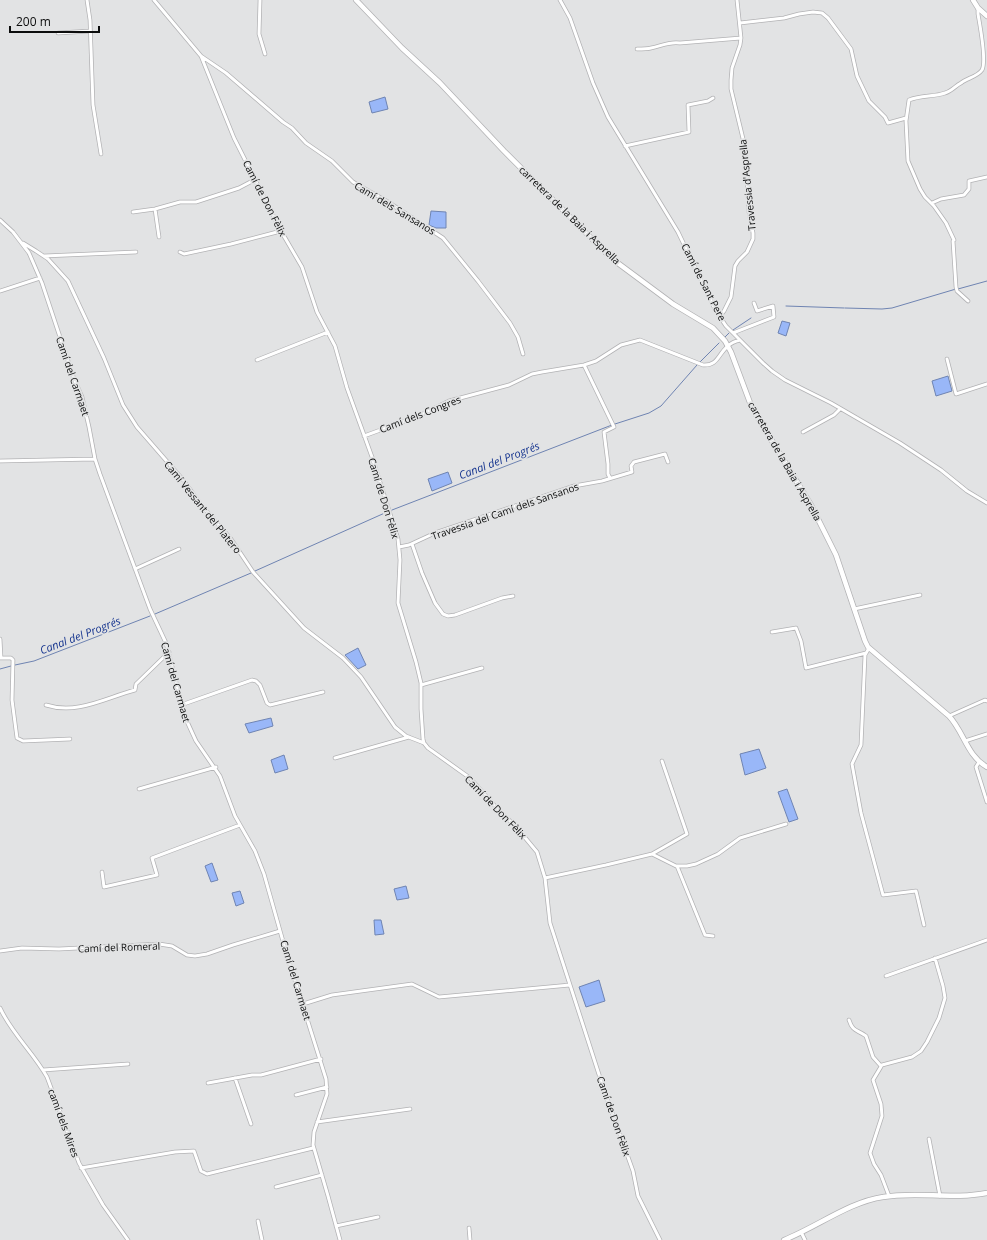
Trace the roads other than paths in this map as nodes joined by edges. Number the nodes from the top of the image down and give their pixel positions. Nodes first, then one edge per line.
1 (87, 0) edge
2 (154, 0) edge
3 (260, 0) edge
4 (356, 0) edge
5 (560, 0) edge
6 (737, 0) edge
7 (973, 0) edge
8 (978, 8) junction
9 (987, 16) edge
10 (740, 23) junction
11 (90, 31) junction
12 (58, 33) dead end
13 (741, 38) junction
14 (638, 49) dead end
15 (265, 54) dead end
16 (201, 56) junction
17 (713, 98) dead end
18 (906, 118) junction
19 (625, 146) junction
20 (101, 154) dead end
21 (987, 177) edge
22 (256, 179) junction
23 (932, 203) junction
24 (155, 209) junction
25 (133, 212) dead end
26 (0, 220) edge
27 (281, 231) junction
28 (159, 237) dead end
29 (21, 242) junction
30 (136, 252) dead end
31 (180, 252) dead end
32 (44, 256) junction
33 (40, 278) junction
34 (0, 291) edge
35 (968, 300) dead end
36 (754, 303) dead end
37 (720, 316) junction
38 (328, 332) junction
39 (733, 332) junction
40 (740, 340) junction
41 (728, 345) junction
42 (524, 354) dead end
43 (948, 359) dead end
44 (257, 360) dead end
45 (584, 365) junction
46 (987, 384) edge
47 (840, 409) junction
48 (804, 432) dead end
49 (364, 436) junction
50 (95, 459) junction
51 (0, 461) edge
52 (668, 462) dead end
53 (610, 478) junction
54 (987, 503) edge
55 (412, 544) junction
56 (399, 547) junction
57 (179, 549) dead end
58 (135, 569) junction
59 (920, 595) dead end
60 (513, 596) dead end
61 (854, 609) junction
62 (772, 632) dead end
63 (0, 639) edge
64 (869, 648) junction
65 (168, 652) junction
66 (866, 653) junction
67 (0, 658) edge
68 (482, 668) dead end
69 (421, 685) junction
70 (323, 692) dead end
71 (987, 701) edge
72 (46, 705) dead end
73 (181, 705) junction
74 (949, 716) junction
75 (987, 734) edge
76 (408, 737) junction
77 (70, 739) dead end
78 (965, 741) junction
79 (424, 743) junction
80 (335, 758) dead end
81 (662, 761) dead end
82 (979, 762) junction
83 (216, 767) junction
84 (987, 767) edge
85 (139, 789) dead end
86 (987, 802) edge
87 (786, 824) dead end
88 (240, 825) junction
89 (652, 854) junction
90 (677, 866) junction
91 (102, 872) dead end
92 (545, 878) junction
93 (924, 925) dead end
94 (280, 932) junction
95 (713, 936) dead end
96 (987, 940) edge
97 (0, 951) edge
98 (935, 958) junction
99 (886, 976) dead end
100 (570, 985) junction
101 (303, 1004) junction
102 (0, 1008) edge
103 (849, 1020) dead end
104 (321, 1059) junction
105 (128, 1064) dead end
106 (881, 1066) junction
107 (43, 1070) junction
108 (235, 1078) junction
109 (208, 1083) dead end
110 (327, 1087) junction
111 (296, 1095) dead end
112 (410, 1109) dead end
113 (317, 1122) junction
114 (251, 1124) dead end
115 (929, 1139) dead end
116 (313, 1148) junction
117 (81, 1168) junction
118 (322, 1175) junction
119 (276, 1187) dead end
120 (987, 1193) edge
121 (889, 1196) junction
122 (940, 1196) junction
123 (378, 1217) dead end
124 (258, 1221) dead end
125 (336, 1226) junction
126 (469, 1228) dead end
127 (801, 1232) junction
128 (128, 1240) edge
129 (262, 1240) edge
130 (340, 1240) edge
131 (470, 1240) edge
132 (660, 1240) edge
133 (784, 1240) edge
134 (805, 1240) edge

1 - 11 street
2 - 16 street, Camí de Don Fèlix
3 - 15 street
4 - 41 main road, carretera de la Baia i Asprella
5 - 19 street, Camí de Sant Pere
6 - 10 street, Travessia d'Asprella
7 - 8 main road
8 - 9 main road
8 - 18 street
10 - 13 street, Travessia d'Asprella
10 - 18 street
11 - 12 street
11 - 20 street
13 - 14 street
13 - 37 street, Travessia d'Asprella
16 - 22 street, Camí de Don Fèlix
16 - 42 street, Camí dels Sansanos
17 - 19 street
18 - 23 street
19 - 37 street, Camí de Sant Pere
21 - 23 street
22 - 24 street
22 - 27 street, Camí de Don Fèlix
23 - 35 street
24 - 25 street
24 - 28 street
26 - 29 street, Camí del Carmaet
27 - 31 street
27 - 38 street, Camí de Don Fèlix
29 - 32 street, Camí Vessant del Platero
29 - 33 street, Camí del Carmaet
30 - 32 street
32 - 76 street, Camí Vessant del Platero
33 - 34 street
33 - 50 street, Camí del Carmaet
36 - 39 street
37 - 39 street, Camí de Sant Pere
38 - 44 street
38 - 49 street, Camí de Don Fèlix
39 - 40 street, Camí de Sant Pere
40 - 41 street, Camí dels Congres
40 - 47 street, Camí de Sant Pere
41 - 45 street, Camí dels Congres
41 - 61 main road, carretera de la Baia i Asprella
43 - 46 street
45 - 49 street, Camí dels Congres
45 - 53 street
47 - 48 street
47 - 54 street, Camí de Sant Pere
49 - 56 street, Camí de Don Fèlix
50 - 51 street
50 - 58 street, Camí del Carmaet
52 - 53 street, Travessia del Camí dels Sansanos
53 - 55 street, Travessia del Camí dels Sansanos
55 - 56 street, Travessia del Camí dels Sansanos
55 - 60 street
56 - 69 street, Camí de Don Fèlix
57 - 58 street
58 - 65 street, Camí del Carmaet
59 - 61 street
61 - 64 main road, carretera de la Baia i Asprella
62 - 66 street
63 - 67 street
64 - 66 street
64 - 74 main road, carretera de la Baia i Asprella
65 - 72 street
65 - 73 street, Camí del Carmaet
66 - 93 street
67 - 77 street
68 - 69 street
69 - 79 street, Camí de Don Fèlix
70 - 73 street
71 - 74 street
73 - 83 street, Camí del Carmaet
74 - 78 main road, carretera de la Baia i Asprella
75 - 78 street
76 - 79 street, Camí Vessant del Platero
76 - 80 street
78 - 82 main road, carretera de la Baia i Asprella
79 - 92 street, Camí de Don Fèlix
81 - 89 street
82 - 84 main road, carretera de la Baia i Asprella
82 - 86 street
83 - 85 street
83 - 88 street, Camí del Carmaet
87 - 90 street
88 - 91 street
88 - 94 street, Camí del Carmaet
89 - 90 street
89 - 92 street
90 - 95 street
92 - 100 street, Camí de Don Fèlix
94 - 97 street, Camí del Romeral
94 - 101 street, Camí del Carmaet
96 - 98 street
98 - 99 street
98 - 106 street
100 - 101 street
100 - 132 street, Camí de Don Fèlix
101 - 104 street, Camí del Carmaet
102 - 107 street, camí dels Mires
103 - 106 street
104 - 108 street
104 - 110 street, Camí del Carmaet
105 - 107 street
106 - 121 street
107 - 117 street, camí dels Mires
108 - 109 street
108 - 114 street
110 - 111 street
110 - 113 street, Camí del Carmaet
112 - 113 street
113 - 116 street, Camí del Carmaet
115 - 122 street
116 - 117 street
116 - 118 street, Camí del Carmaet
117 - 128 street, camí dels Mires
118 - 119 street
118 - 125 street, Camí del Carmaet
120 - 122 main road
121 - 122 main road
121 - 127 main road
123 - 125 street
124 - 129 street
125 - 130 street, Camí del Carmaet
126 - 131 street
127 - 133 main road
127 - 134 street

